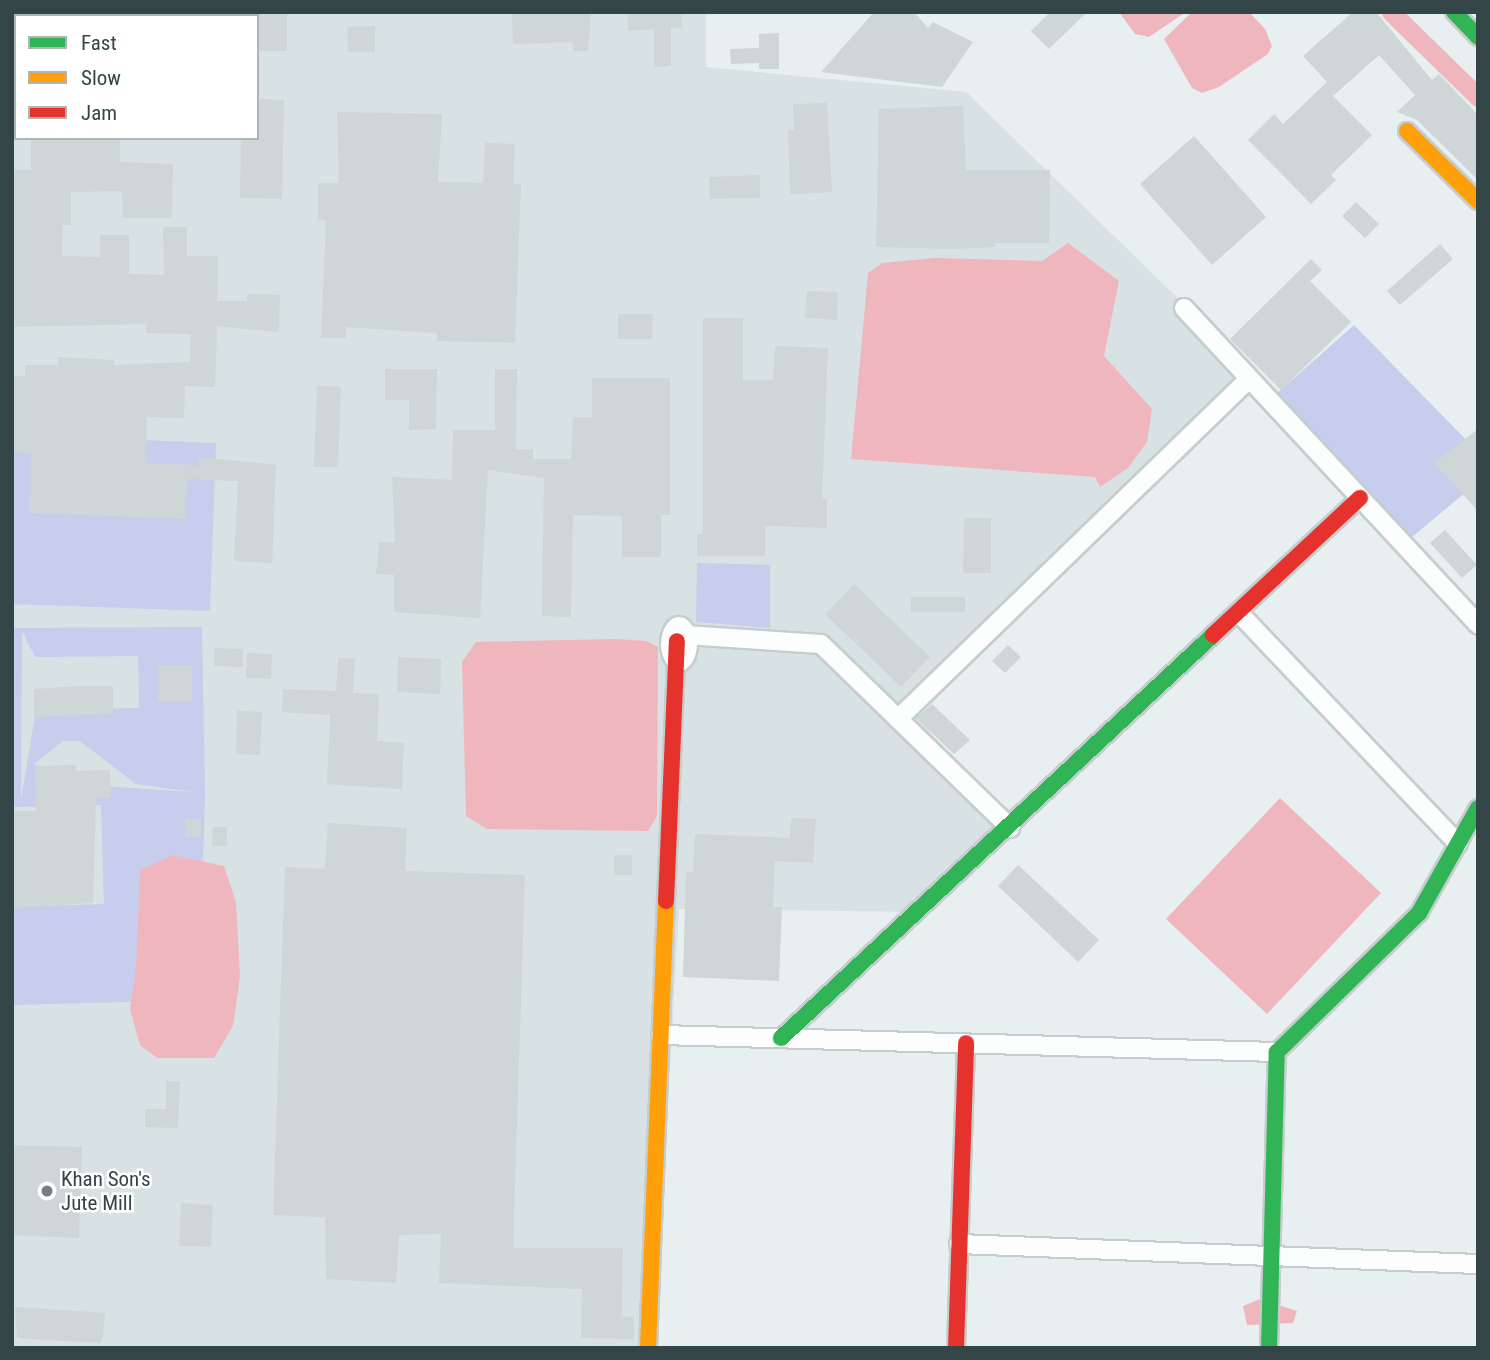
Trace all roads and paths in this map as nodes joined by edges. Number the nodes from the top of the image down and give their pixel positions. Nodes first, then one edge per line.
1 (1454, 12) edge
2 (1478, 37) edge
3 (1407, 131) dead end
4 (1478, 201) edge
5 (1184, 308) dead end
6 (1250, 379) junction
7 (1360, 498) junction
8 (1239, 612) junction
9 (1478, 624) edge
10 (682, 638) joint
11 (898, 719) junction
12 (1478, 808) edge
13 (1010, 828) junction
14 (1458, 844) junction
15 (661, 1035) junction
16 (781, 1038) junction
17 (966, 1043) junction
18 (1277, 1052) junction
19 (959, 1244) junction
20 (1273, 1256) junction
21 (1478, 1264) edge
22 (648, 1348) edge
23 (956, 1348) edge
24 (1269, 1348) edge

1 - 2 street
3 - 4 street
5 - 6 street
6 - 7 street
6 - 11 street
7 - 8 street
7 - 9 street
8 - 13 street
8 - 14 street
10 - 11 street
10 - 15 street
11 - 13 street
12 - 14 street
13 - 16 street
14 - 18 street
15 - 16 street
15 - 22 street
16 - 17 street
17 - 18 street
17 - 19 street
18 - 20 street
19 - 20 street
19 - 23 street
20 - 21 street
20 - 24 street

